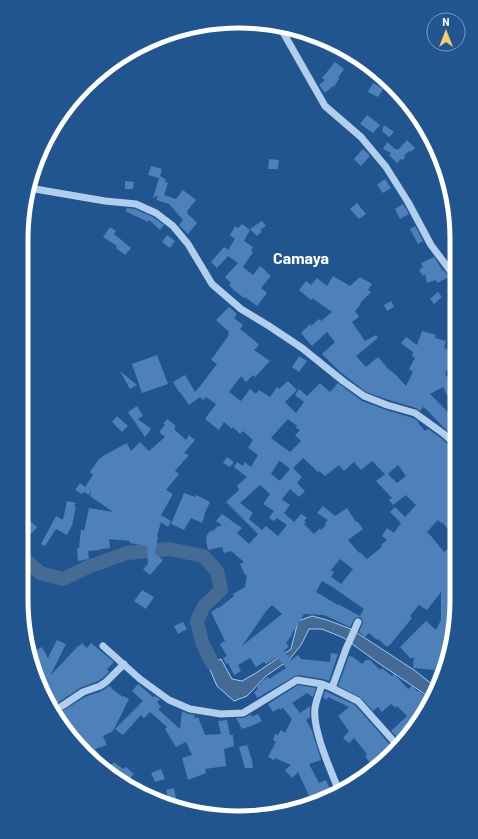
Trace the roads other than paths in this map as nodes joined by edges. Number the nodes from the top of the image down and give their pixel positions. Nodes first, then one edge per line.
1 (283, 33) edge
2 (34, 189) edge
3 (450, 270) edge
4 (450, 440) edge
5 (357, 625) dead end
6 (104, 646) dead end
7 (124, 664) junction
8 (322, 684) junction
9 (332, 688) junction
10 (62, 706) dead end
11 (395, 742) edge
12 (336, 787) edge

1 - 3 street
2 - 4 street
5 - 9 street
6 - 7 street
7 - 8 street
7 - 10 street
8 - 9 street
8 - 12 street
9 - 11 street

